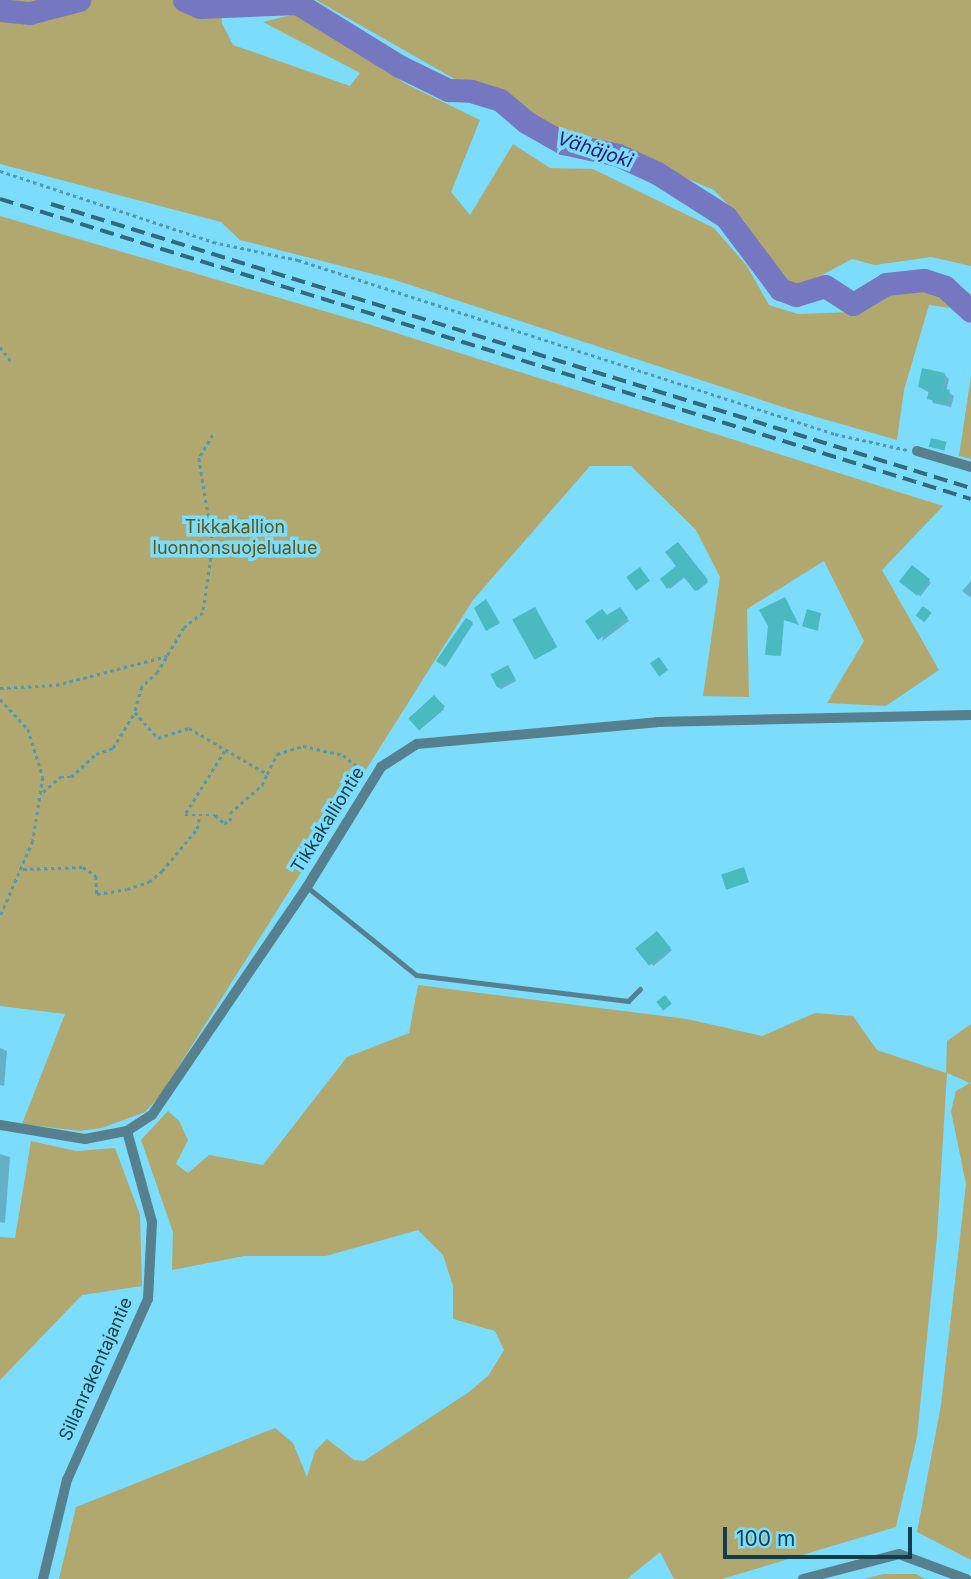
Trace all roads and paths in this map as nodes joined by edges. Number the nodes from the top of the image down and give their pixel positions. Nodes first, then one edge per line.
1 (0, 172) edge
2 (0, 347) edge
3 (11, 361) dead end
4 (213, 435) dead end
5 (917, 451) joint
6 (971, 467) edge
7 (169, 655) junction
8 (0, 688) edge
9 (0, 699) edge
10 (135, 712) junction
11 (971, 712) edge
12 (225, 750) junction
13 (267, 774) junction
14 (373, 780) junction
15 (42, 793) junction
16 (200, 818) junction
17 (22, 869) junction
18 (307, 887) junction
19 (0, 917) edge
20 (640, 989) dead end
21 (0, 1125) edge
22 (127, 1132) junction
23 (43, 1579) edge
24 (803, 1579) edge
25 (966, 1579) edge

1 - 5 path
2 - 3 path
4 - 7 path
5 - 6 street
7 - 8 path
7 - 10 path
9 - 15 path
10 - 12 path
10 - 15 path
11 - 14 street, Tikkakalliontie
12 - 13 path
12 - 16 path
13 - 14 path
13 - 16 path
14 - 18 street, Tikkakalliontie
15 - 17 path
16 - 17 path
17 - 19 path
18 - 20 lane
18 - 22 street, Tikkakalliontie
21 - 22 street, Tikkakalliontie
22 - 23 street, Sillanrakentajantie
24 - 25 street

